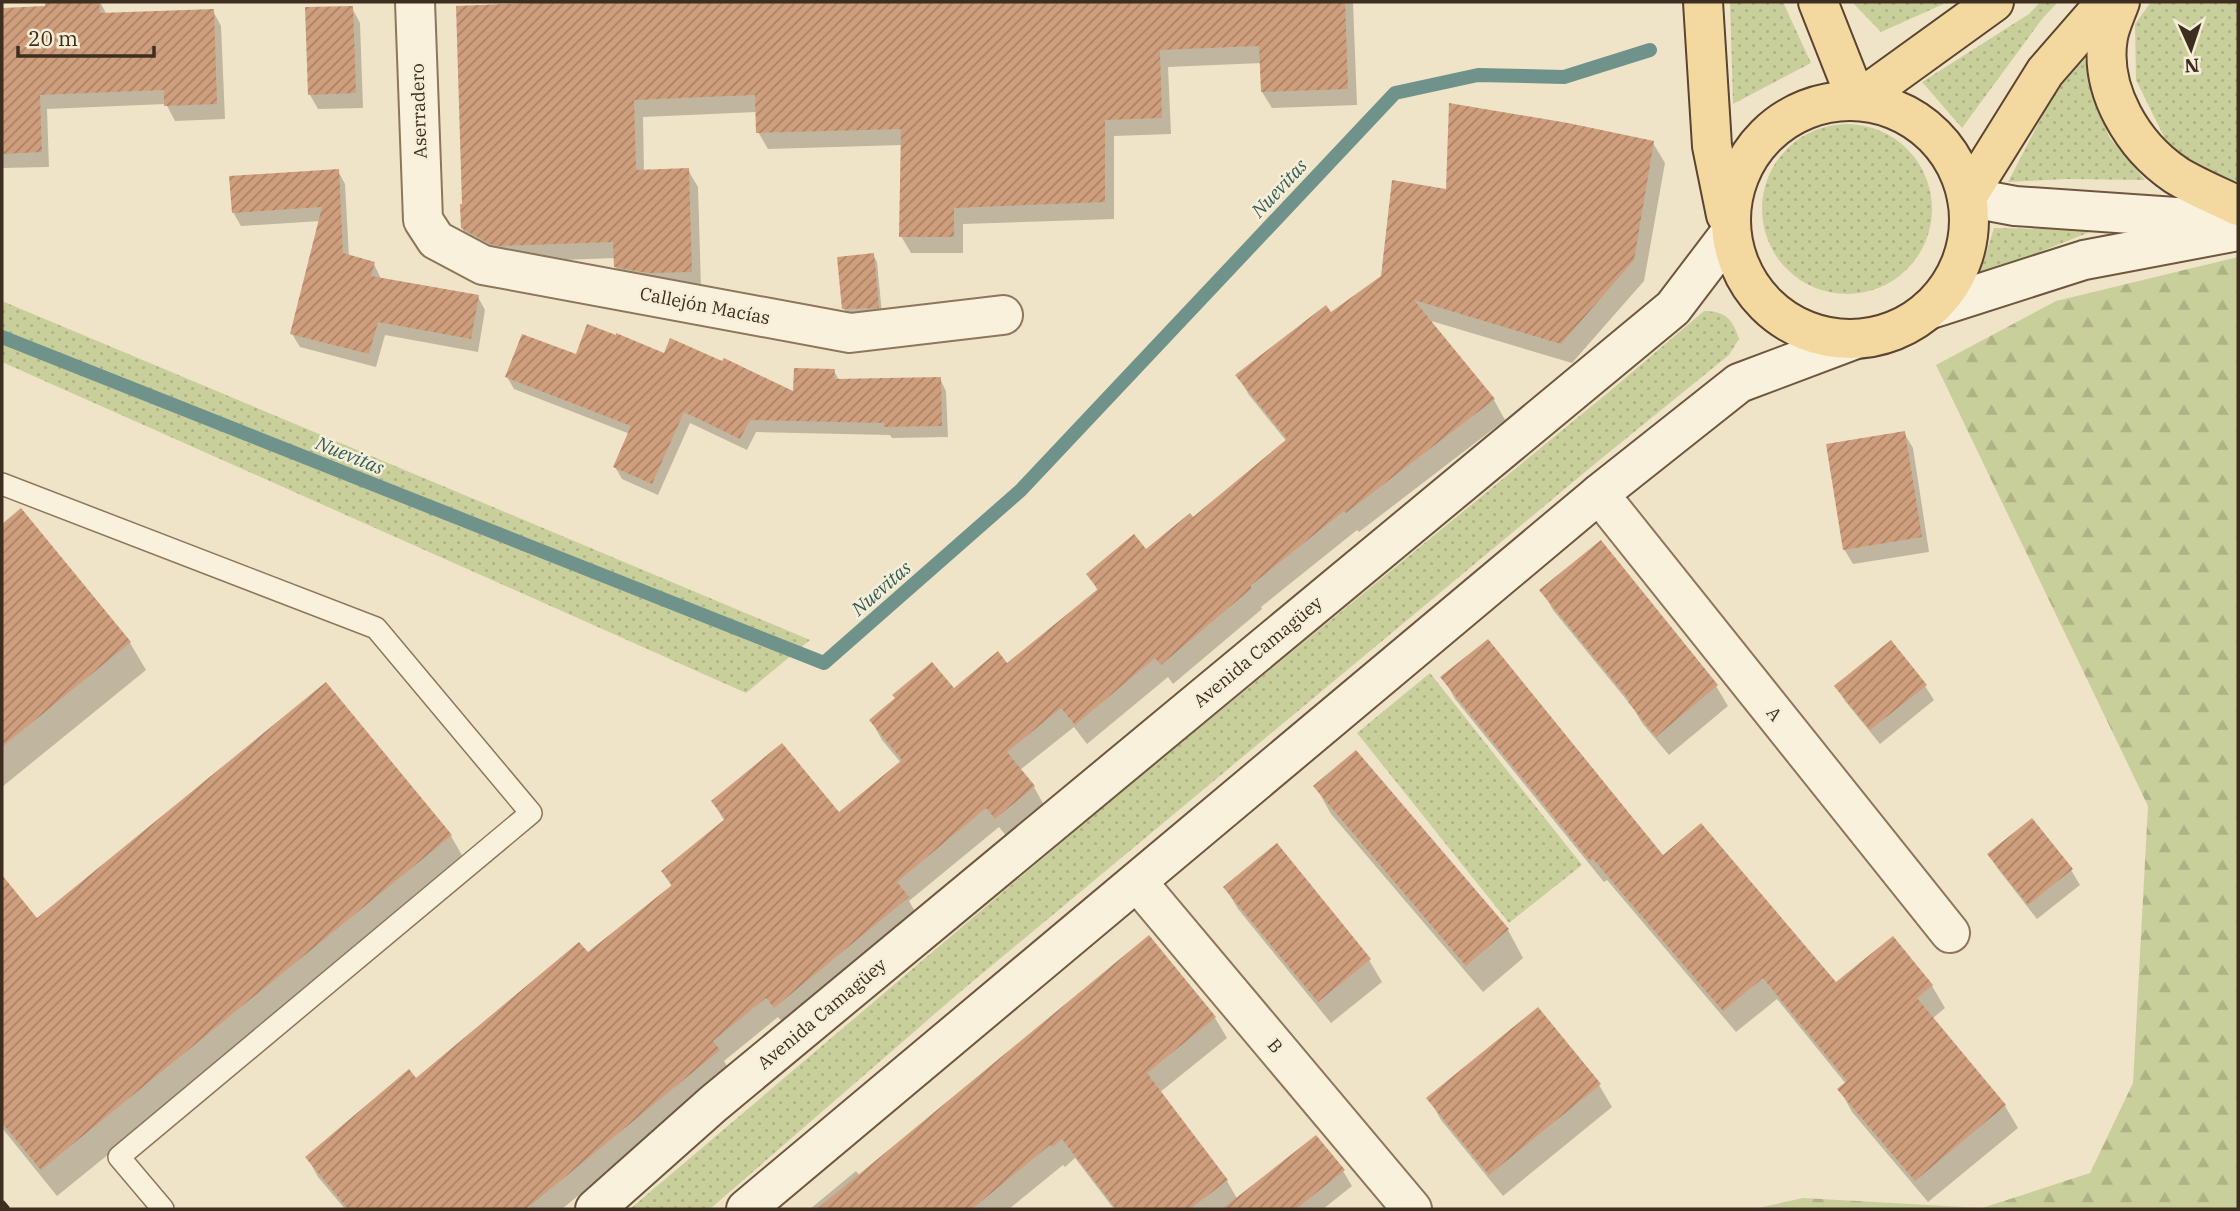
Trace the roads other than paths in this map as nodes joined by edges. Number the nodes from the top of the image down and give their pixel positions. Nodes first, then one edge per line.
1 (415, 2) edge
2 (1703, 2) edge
3 (1818, 2) edge
4 (1994, 2) edge
5 (2106, 2) edge
6 (2120, 2) edge
7 (1857, 101) junction
8 (1967, 197) junction
9 (2238, 206) edge
10 (423, 220) joint
11 (2238, 221) edge
12 (2238, 231) edge
13 (1730, 233) junction
14 (1928, 310) junction
15 (1003, 315) dead end
16 (1856, 339) junction
17 (2, 484) edge
18 (1599, 494) junction
19 (1138, 883) junction
20 (1950, 933) dead end
21 (163, 1209) edge
22 (595, 1209) edge
23 (746, 1209) edge
24 (1412, 1209) edge

1 - 10 main road, Aserradero
2 - 13 main road
3 - 7 main road
4 - 7 main road
5 - 8 main road
6 - 9 main road
7 - 8 main road
7 - 13 main road
8 - 11 main road
8 - 14 main road
10 - 15 main road, Callejón Macías
12 - 14 main road
13 - 16 main road
13 - 22 main road, Avenida Camagüey
14 - 16 main road
16 - 18 main road
17 - 21 lane
18 - 19 main road
18 - 20 main road, A
19 - 23 main road
19 - 24 main road, B

